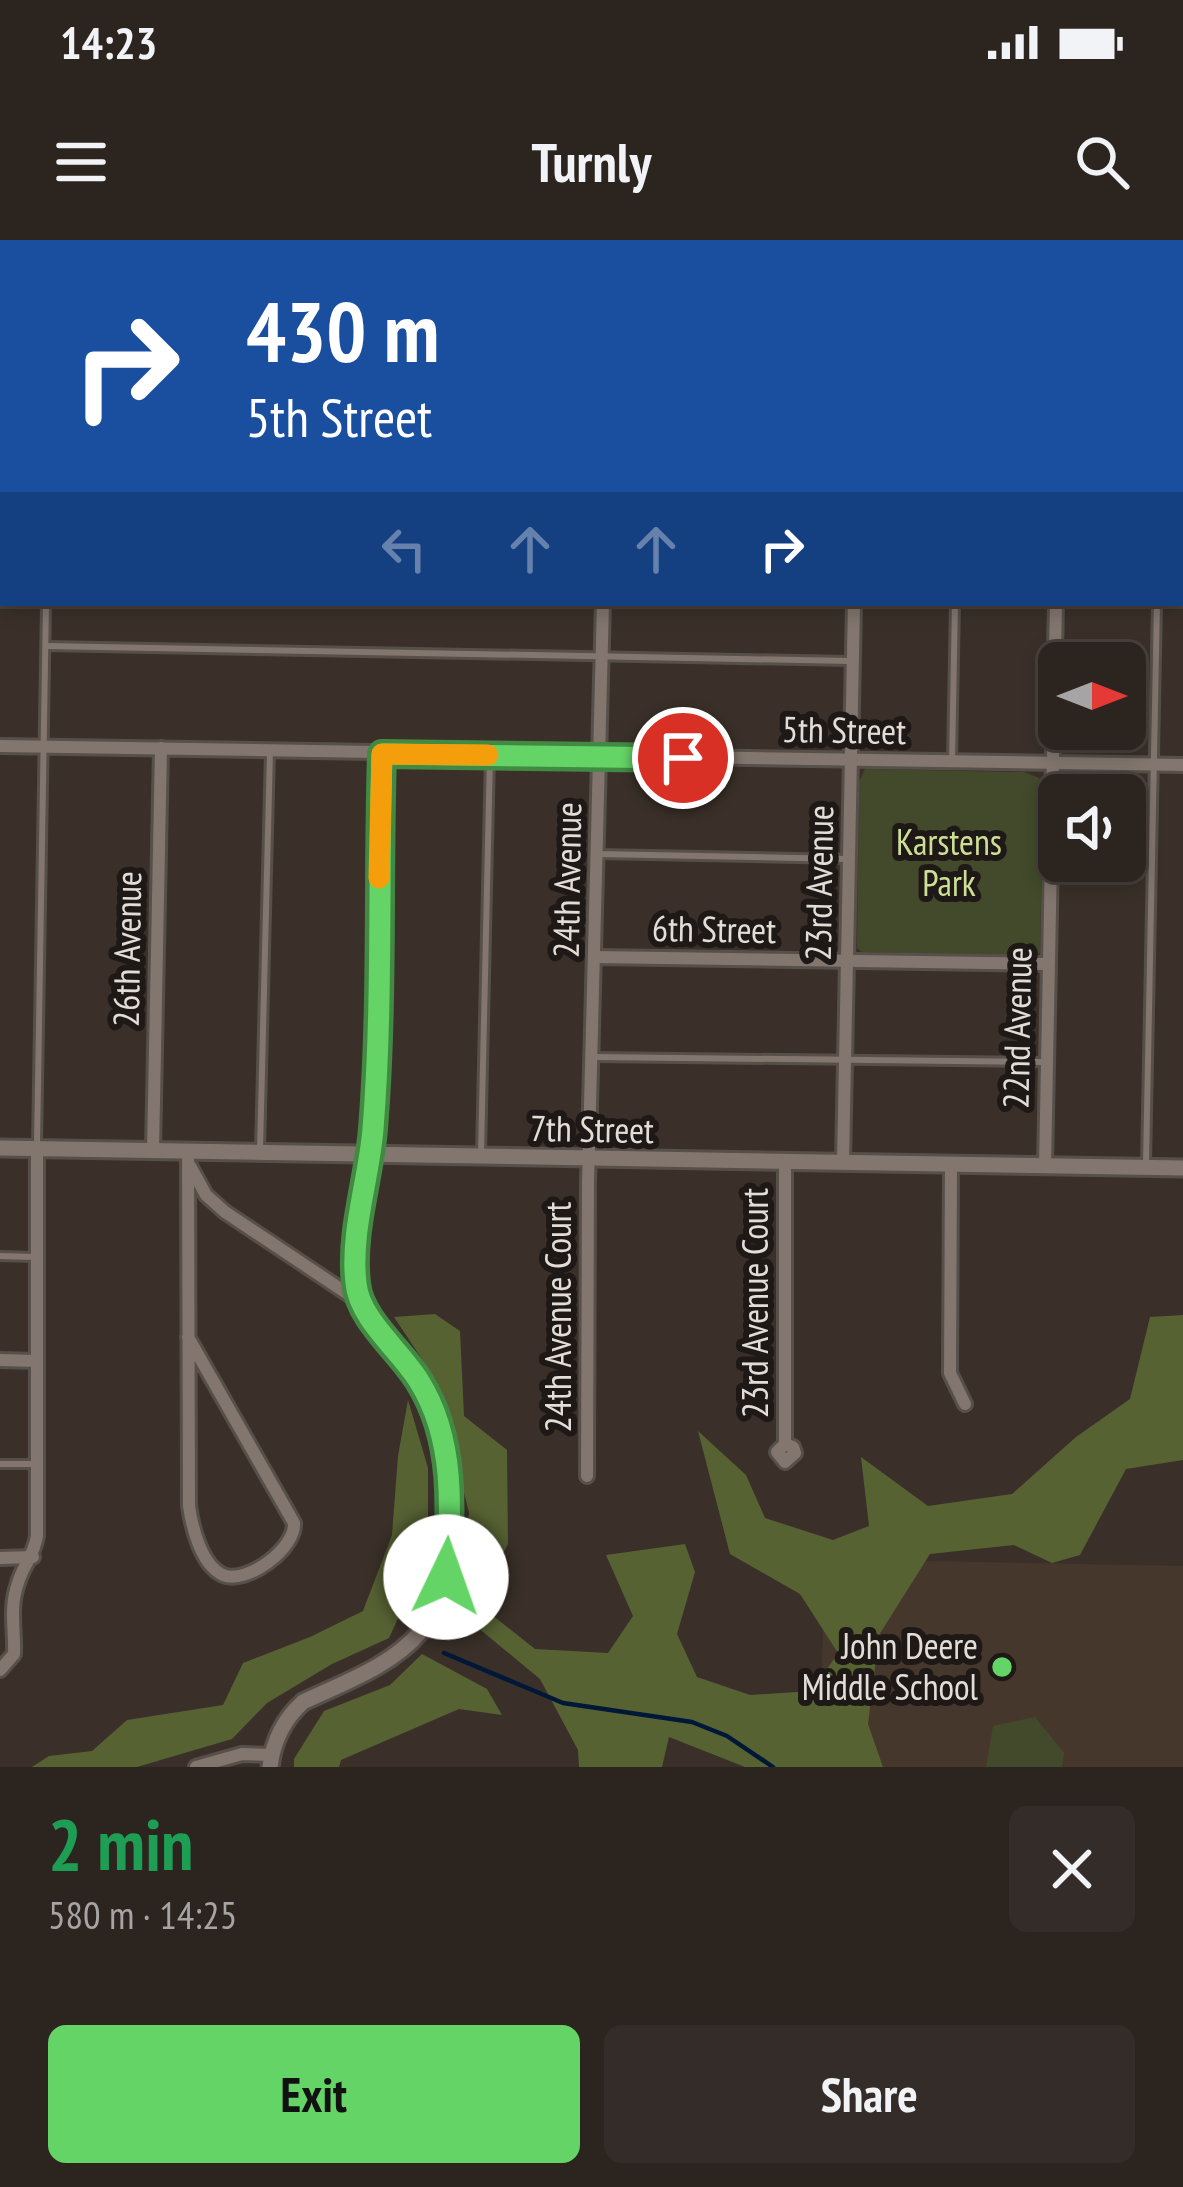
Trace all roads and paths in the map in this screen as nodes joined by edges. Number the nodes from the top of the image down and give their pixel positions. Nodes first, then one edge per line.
1 (46, 606) edge
2 (603, 606) edge
3 (854, 606) edge
4 (955, 606) edge
5 (1056, 606) edge
6 (1156, 606) edge
7 (46, 646) junction
8 (602, 656) junction
9 (854, 661) junction
10 (0, 746) edge
11 (44, 748) junction
12 (161, 748) junction
13 (270, 752) junction
14 (382, 754) junction
15 (490, 755) junction
16 (599, 757) junction
17 (851, 761) junction
18 (952, 761) junction
19 (1051, 762) junction
20 (1153, 764) junction
21 (1183, 765) edge
22 (598, 854) junction
23 (850, 860) junction
24 (596, 958) junction
25 (848, 961) junction
26 (1048, 964) junction
27 (594, 1058) junction
28 (845, 1059) junction
29 (1046, 1062) junction
30 (0, 1148) edge
31 (37, 1149) junction
32 (153, 1151) junction
33 (260, 1154) junction
34 (369, 1155) junction
35 (481, 1157) junction
36 (188, 1158) junction
37 (590, 1159) junction
38 (785, 1162) junction
39 (843, 1163) junction
40 (951, 1165) junction
41 (1045, 1166) junction
42 (1146, 1168) junction
43 (1183, 1168) edge
44 (0, 1256) edge
45 (35, 1257) junction
46 (360, 1302) junction
47 (188, 1337) junction
48 (0, 1360) edge
49 (36, 1361) junction
50 (964, 1404) dead end
51 (785, 1444) dead end
52 (0, 1464) edge
53 (36, 1464) junction
54 (587, 1476) dead end
55 (33, 1557) junction
56 (0, 1558) edge
57 (4, 1668) edge
58 (271, 1761) edge
59 (196, 1767) edge

1 - 7 lane
2 - 8 street, 24th Avenue
3 - 9 street, 23rd Avenue
4 - 18 lane
5 - 19 street, 22nd Avenue
6 - 20 lane
7 - 8 lane
7 - 11 lane
8 - 9 lane
8 - 16 street, 24th Avenue
9 - 17 street, 23rd Avenue
10 - 11 street, 5th Street
11 - 12 street, 5th Street
11 - 31 lane
12 - 13 street, 5th Street
12 - 32 street, 26th Avenue
13 - 14 street, 5th Street
13 - 33 lane
14 - 15 street, 5th Street
14 - 34 street
15 - 16 street, 5th Street
15 - 35 lane
16 - 17 street, 5th Street
16 - 22 street, 24th Avenue
17 - 18 street, 5th Street
17 - 23 street, 23rd Avenue
18 - 19 street, 5th Street
19 - 20 street, 5th Street
19 - 26 street, 22nd Avenue
20 - 21 street, 5th Street
20 - 42 lane
22 - 23 lane
22 - 24 street, 24th Avenue
23 - 25 street, 23rd Avenue
24 - 25 street, 6th Street
24 - 27 street, 24th Avenue
25 - 26 street, 6th Street
25 - 28 street, 23rd Avenue
26 - 29 street, 22nd Avenue
27 - 28 lane
27 - 37 street, 24th Avenue
28 - 29 lane
28 - 39 street, 23rd Avenue
29 - 41 street, 22nd Avenue
30 - 31 street, 7th Street
31 - 32 street, 7th Street
31 - 45 street
32 - 36 street, 7th Street
33 - 34 street, 7th Street
33 - 36 street, 7th Street
34 - 35 street, 7th Street
34 - 46 street
35 - 37 street, 7th Street
36 - 46 street
36 - 47 street
37 - 38 street, 7th Street
37 - 54 street, 24th Avenue Court
38 - 39 street, 7th Street
38 - 51 street, 23rd Avenue Court
39 - 40 street, 7th Street
40 - 41 street, 7th Street
40 - 50 street
41 - 42 street, 7th Street
42 - 43 street, 7th Street
44 - 45 lane
45 - 49 street
46 - 58 street
47 - 47 street
48 - 49 street
49 - 53 street
52 - 53 lane
53 - 55 street
55 - 56 street
55 - 57 street
58 - 59 street

